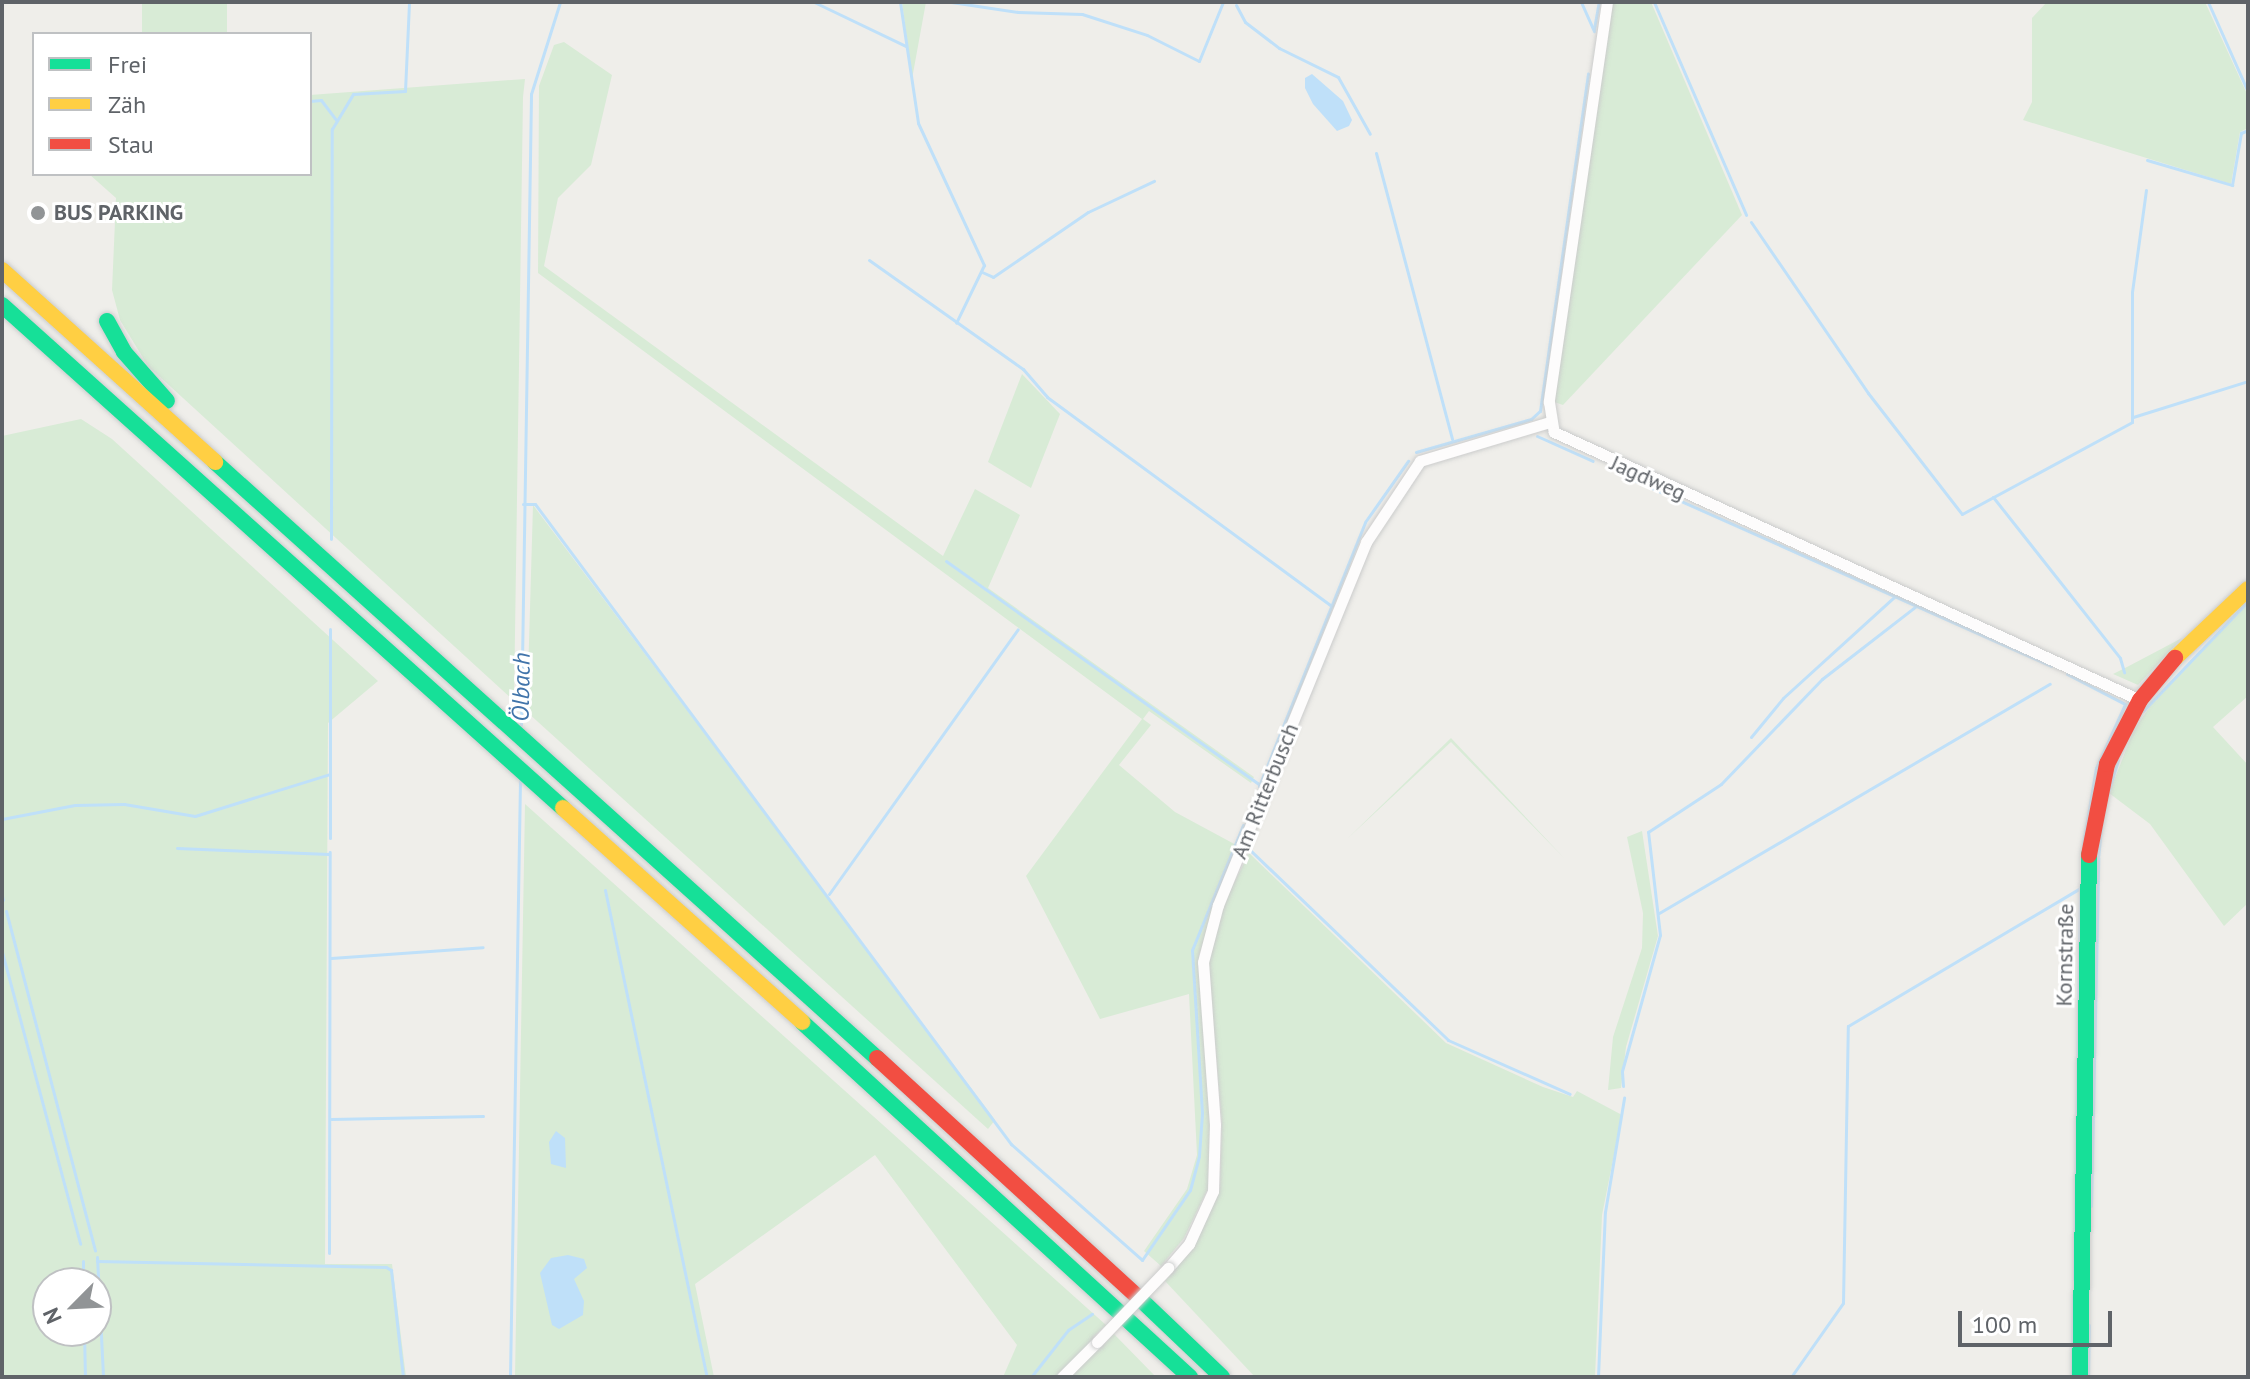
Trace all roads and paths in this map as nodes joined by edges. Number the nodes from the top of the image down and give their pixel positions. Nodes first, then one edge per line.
1 (1607, 2) edge
2 (2, 270) edge
3 (2, 305) edge
4 (107, 321) dead end
5 (98, 413) dead end
6 (1550, 422) junction
7 (248, 491) junction
8 (231, 510) junction
9 (2248, 589) edge
10 (2140, 700) junction
11 (1062, 1377) edge
12 (1190, 1377) edge
13 (1222, 1377) edge
14 (2080, 1377) edge

1 - 6 street
2 - 7 main road
3 - 8 main road
4 - 7 main road
5 - 8 main road
6 - 10 street, Jagdweg
6 - 11 street, Am Ritterbusch, bridge
7 - 13 main road
8 - 12 main road
9 - 10 main road, Kornstraße
10 - 14 main road, Kornstraße

